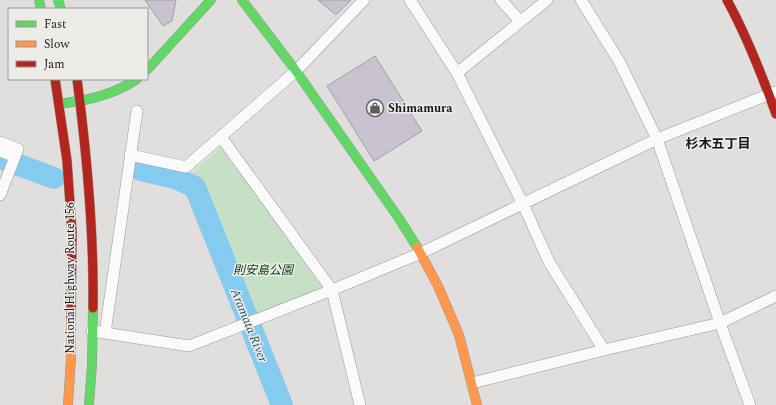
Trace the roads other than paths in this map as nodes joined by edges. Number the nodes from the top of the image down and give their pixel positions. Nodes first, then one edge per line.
1 (211, 0) edge
2 (242, 0) edge
3 (364, 0) edge
4 (410, 0) edge
5 (501, 0) edge
6 (547, 0) edge
7 (581, 0) edge
8 (727, 0) edge
9 (520, 22) junction
10 (148, 69) edge
11 (296, 71) junction
12 (458, 73) junction
13 (55, 80) edge
14 (77, 80) edge
15 (136, 80) edge
16 (772, 93) edge
17 (80, 101) junction
18 (60, 104) junction
19 (136, 112) dead end
20 (776, 114) edge
21 (221, 137) junction
22 (657, 139) junction
23 (0, 142) edge
24 (0, 151) edge
25 (130, 155) junction
26 (15, 157) junction
27 (0, 195) edge
28 (523, 204) junction
29 (421, 253) junction
30 (332, 290) junction
31 (776, 296) edge
32 (720, 323) junction
33 (92, 331) junction
34 (105, 333) junction
35 (604, 350) junction
36 (472, 383) junction
37 (68, 405) edge
38 (89, 405) edge
39 (360, 405) edge
40 (477, 405) edge
41 (750, 405) edge

1 - 10 main road
2 - 11 main road
3 - 11 street
4 - 12 street
5 - 9 street
6 - 9 street
7 - 22 street
8 - 16 main road
9 - 12 street
11 - 21 street
11 - 29 main road
12 - 28 street
13 - 18 main road, National Highway Route 156
14 - 17 main road, National Highway Route 156
15 - 17 main road
16 - 20 main road
16 - 22 street
17 - 18 main road
17 - 33 main road, National Highway Route 156
18 - 37 main road, National Highway Route 156
19 - 25 street
21 - 25 street
21 - 30 street
22 - 28 street
22 - 32 street
23 - 26 street
24 - 26 street
25 - 34 street
26 - 27 street
28 - 29 street
28 - 35 street
29 - 30 street
29 - 36 main road
30 - 34 street
30 - 39 street
31 - 32 street
32 - 35 street
32 - 41 street
33 - 34 street
33 - 38 main road, National Highway Route 156
35 - 36 street
36 - 40 main road

